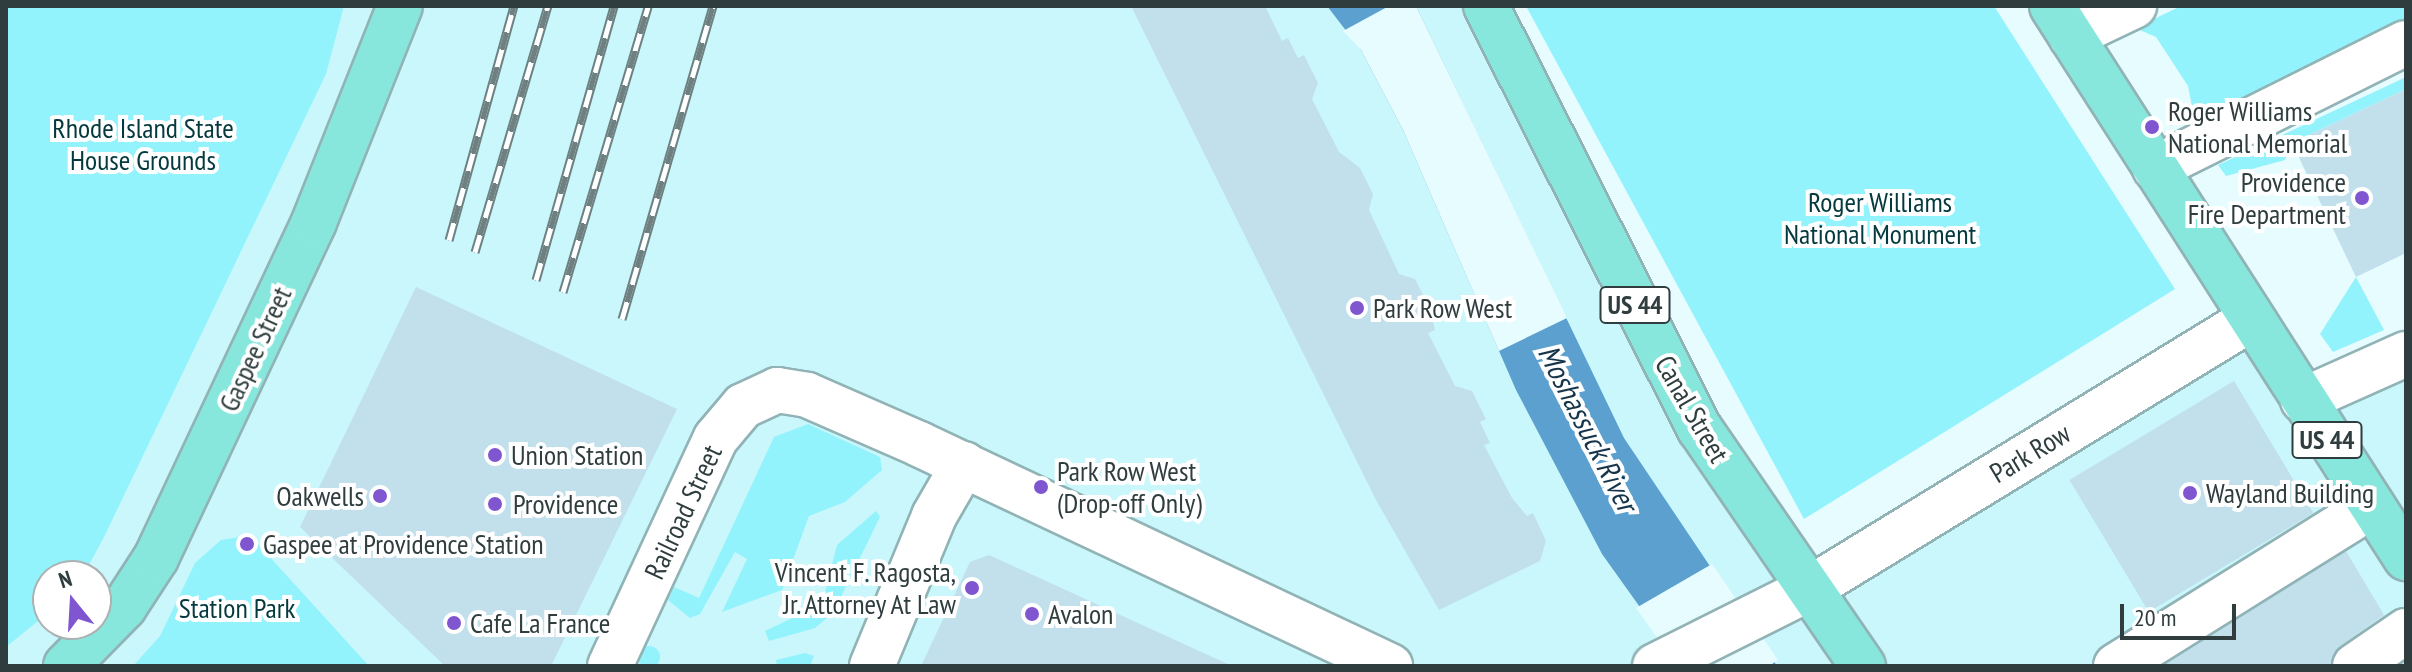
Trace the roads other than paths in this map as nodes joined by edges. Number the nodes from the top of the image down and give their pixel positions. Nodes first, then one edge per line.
1 (400, 6) edge
2 (1486, 6) edge
3 (2134, 6) edge
4 (2061, 21) edge
5 (2406, 43) edge
6 (2155, 168) junction
7 (2251, 319) junction
8 (2406, 354) edge
9 (2303, 400) junction
10 (964, 464) junction
11 (2370, 507) junction
12 (2406, 558) edge
13 (1809, 589) junction
14 (2406, 631) edge
15 (1305, 650) edge
16 (1662, 663) edge
17 (66, 666) edge
18 (610, 666) edge
19 (872, 666) edge
20 (1390, 666) edge
21 (1863, 666) edge
22 (2116, 666) edge
23 (2355, 666) edge

1 - 17 main road, Gaspee Street
2 - 13 main road, Canal Street / US 44
3 - 4 street
4 - 6 main road, US 44
5 - 6 street
6 - 7 main road, US 44
7 - 9 main road, US 44
7 - 13 street, Park Row
8 - 9 street
9 - 11 main road, US 44
10 - 15 street
10 - 18 street, Railroad Street
10 - 19 street
11 - 12 main road, US 44
11 - 22 street
13 - 16 street
13 - 21 main road, Canal Street / US 44
14 - 23 street
15 - 20 street

